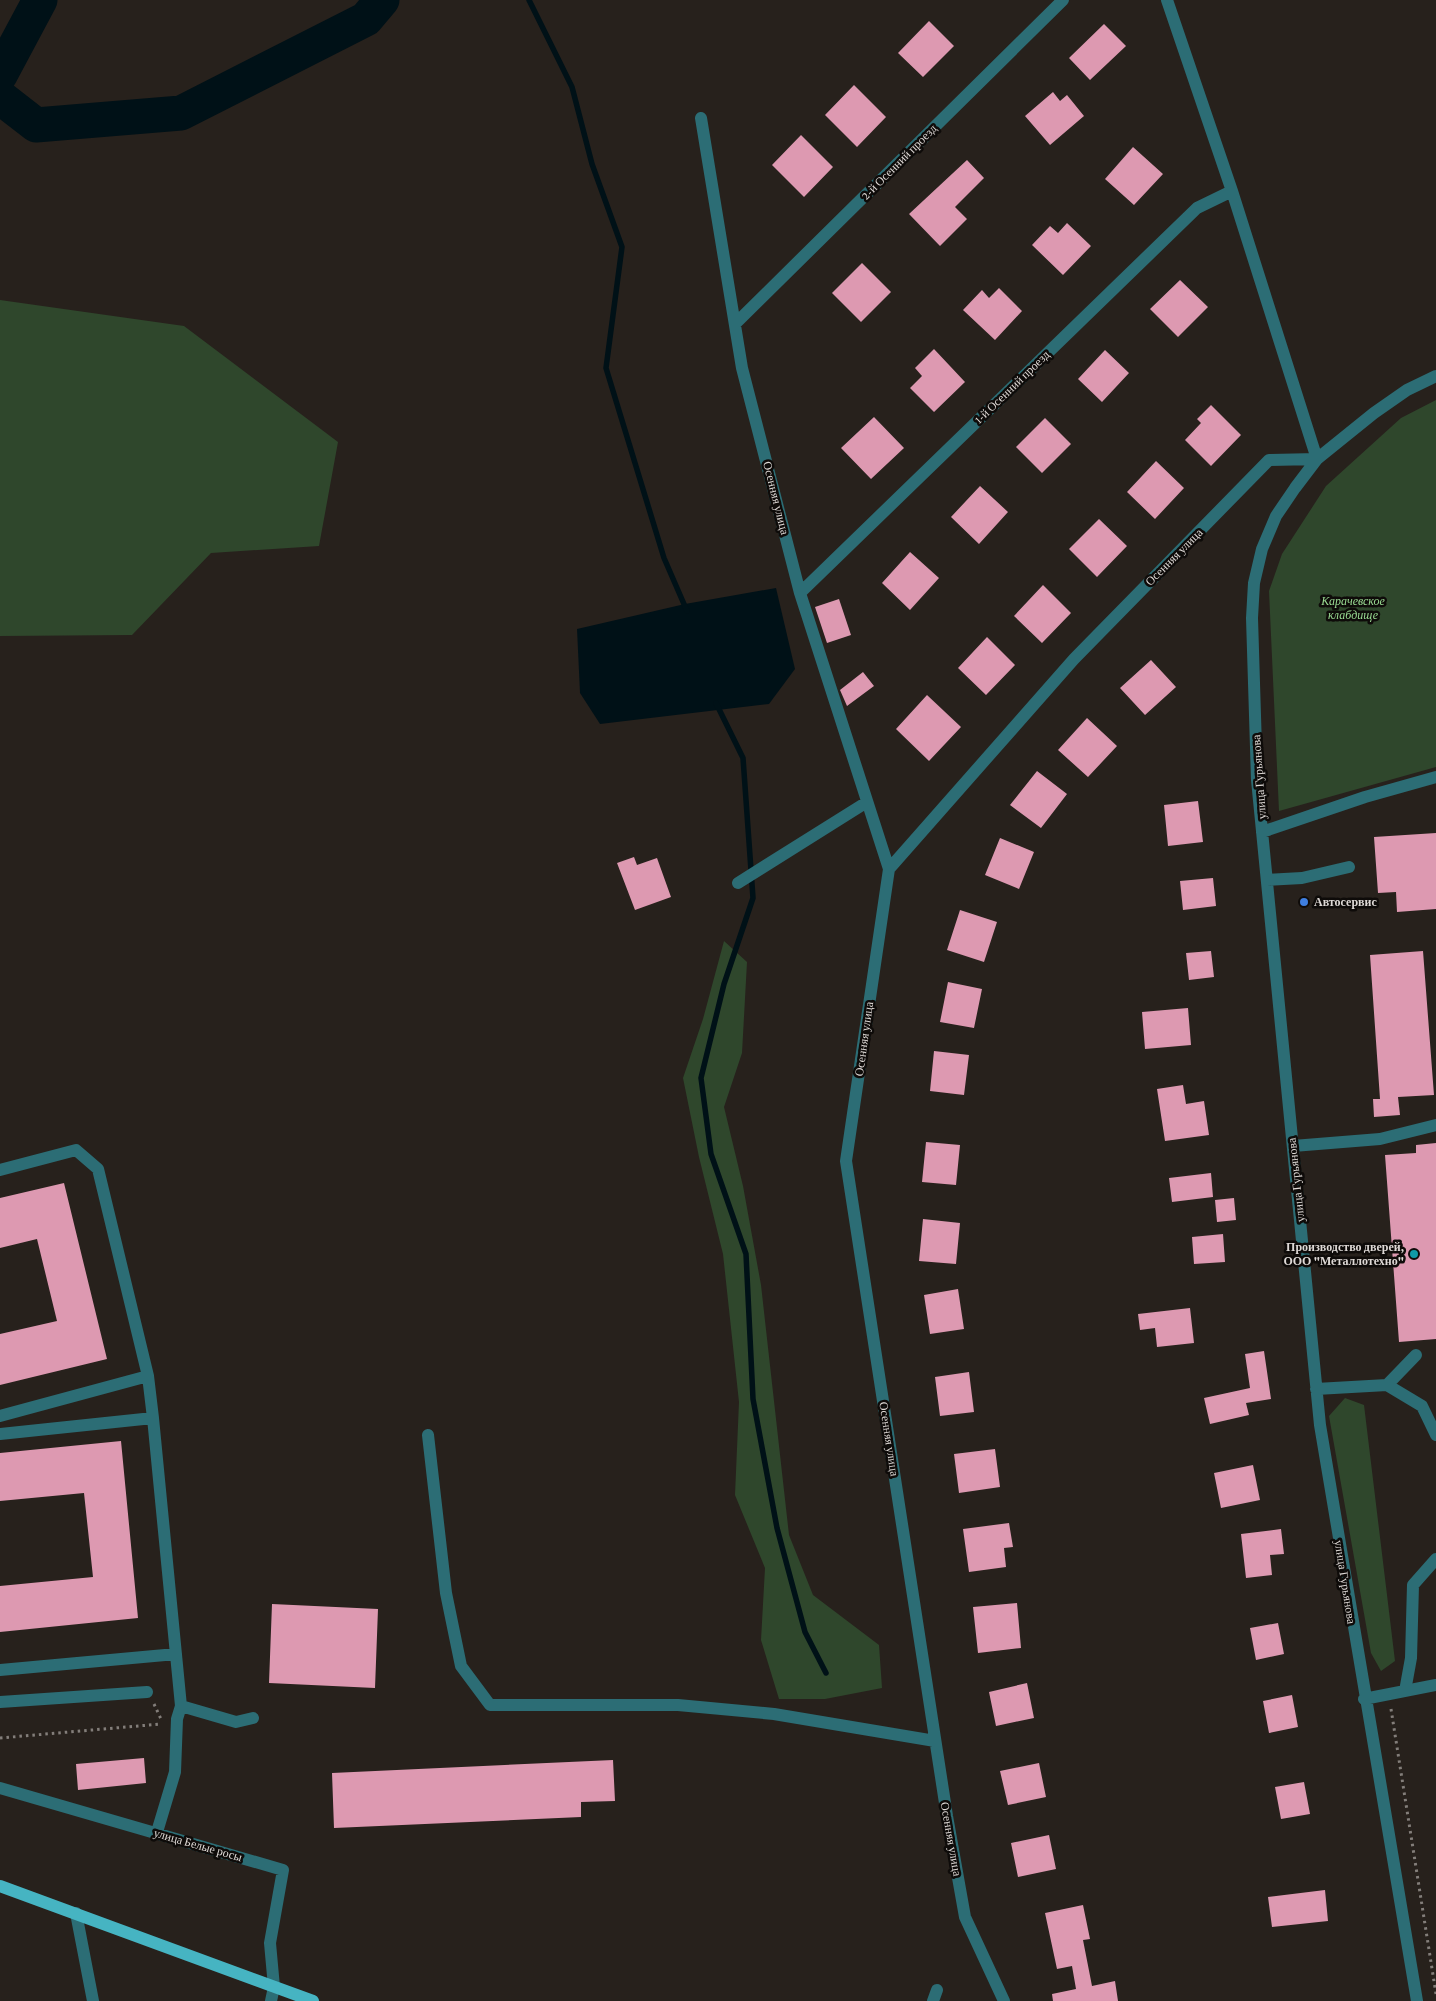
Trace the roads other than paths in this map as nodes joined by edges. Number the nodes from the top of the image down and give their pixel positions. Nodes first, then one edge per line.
1 (1063, 0) edge
2 (1167, 0) edge
3 (702, 118) dead end
4 (1232, 191) junction
5 (735, 324) junction
6 (1436, 376) edge
7 (1317, 459) junction
8 (800, 593) junction
9 (1436, 777) edge
10 (868, 802) junction
11 (1262, 832) junction
12 (1349, 867) dead end
13 (889, 869) junction
14 (1267, 880) junction
15 (738, 883) dead end
16 (1436, 1125) edge
17 (1293, 1146) junction
18 (0, 1170) edge
19 (1416, 1355) dead end
20 (148, 1376) junction
21 (1387, 1385) junction
22 (1316, 1389) junction
23 (0, 1416) edge
24 (153, 1418) junction
25 (0, 1434) edge
26 (428, 1435) dead end
27 (1436, 1435) edge
28 (1436, 1560) edge
29 (176, 1654) junction
30 (0, 1670) edge
31 (1436, 1685) edge
32 (1405, 1691) junction
33 (147, 1692) road end
34 (1364, 1700) junction
35 (0, 1702) edge
36 (181, 1706) junction
37 (253, 1718) dead end
38 (935, 1740) junction
39 (0, 1788) edge
40 (157, 1832) junction
41 (0, 1886) edge
42 (76, 1913) junction
43 (274, 1987) junction
44 (93, 2001) edge
45 (271, 2001) edge
46 (313, 2001) edge
47 (1004, 2001) edge
48 (1416, 2001) edge

1 - 5 street, 2-й Осенний проезд
2 - 4 street
3 - 5 street, Осенняя улица
4 - 7 street
4 - 8 street, 1-й Осенний проезд
5 - 8 street, Осенняя улица
6 - 7 street, улица Гурьянова
7 - 11 street, улица Гурьянова
7 - 13 street, Осенняя улица
8 - 10 street, Осенняя улица
9 - 11 street
10 - 13 street, Осенняя улица
10 - 15 street
11 - 14 street, улица Гурьянова
12 - 14 street
13 - 38 street, Осенняя улица
14 - 17 street, улица Гурьянова
16 - 17 street
17 - 22 street, улица Гурьянова
18 - 20 street
19 - 21 street
20 - 23 street
20 - 24 street
21 - 22 street
21 - 27 street
22 - 34 street, улица Гурьянова
24 - 25 street
24 - 29 street
26 - 38 street
28 - 32 street
29 - 30 street
29 - 36 street
31 - 32 street
32 - 34 street
33 - 35 street
34 - 48 street, улица Гурьянова
36 - 37 street
36 - 40 street
38 - 47 street, Осенняя улица
39 - 40 street, улица Белые росы
40 - 43 street, улица Белые росы
41 - 42 main road
42 - 43 main road
42 - 44 street
43 - 45 street
43 - 46 main road

